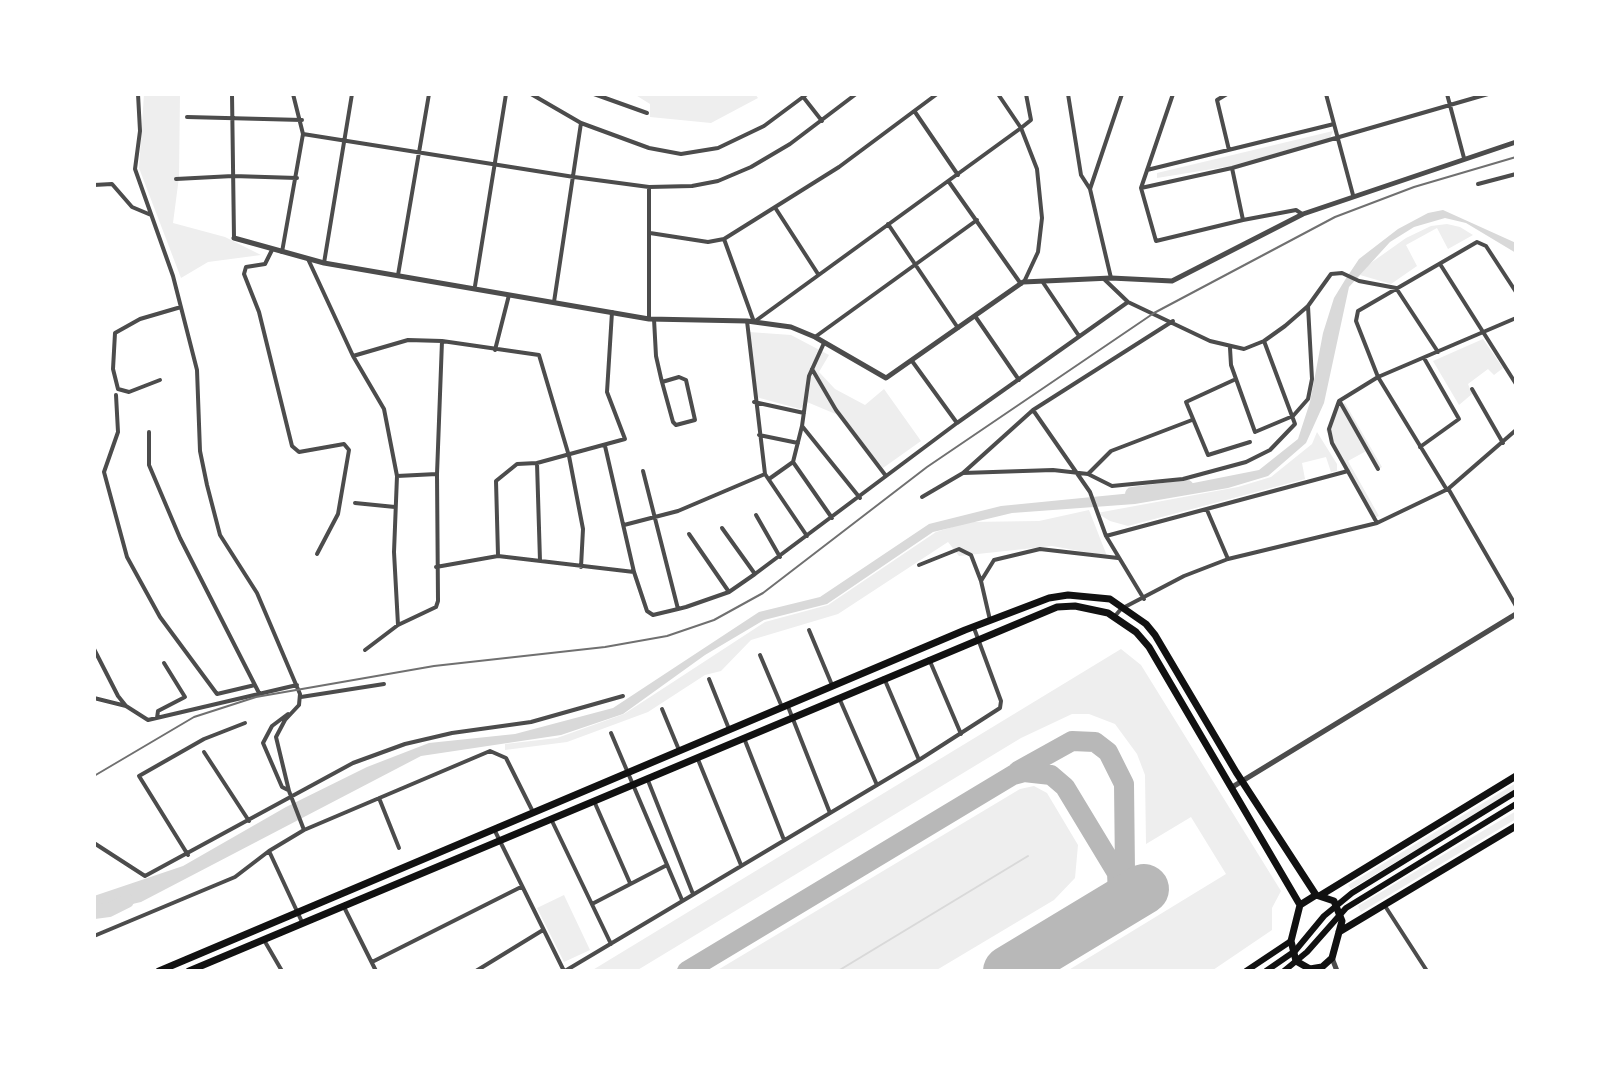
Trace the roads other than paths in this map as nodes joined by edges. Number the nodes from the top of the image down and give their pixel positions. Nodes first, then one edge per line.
1 (138, 94) edge
2 (232, 94) edge
3 (293, 94) edge
4 (352, 94) edge
5 (429, 94) edge
6 (506, 94) edge
7 (531, 94) edge
8 (594, 94) edge
9 (856, 94) edge
10 (937, 94) edge
11 (998, 94) edge
12 (1026, 94) edge
13 (1068, 94) edge
14 (1122, 94) edge
15 (1173, 94) edge
16 (1227, 94) edge
17 (1326, 94) edge
18 (1447, 94) edge
19 (1488, 94) edge
20 (805, 96) edge
21 (1218, 96) edge
22 (1450, 105) junction
23 (915, 112) junction
24 (647, 113) dead end
25 (187, 117) dead end
26 (232, 118) junction
27 (302, 120) junction
28 (822, 121) junction
29 (581, 123) junction
30 (1334, 124) junction
31 (1021, 128) junction
32 (303, 134) junction
33 (1338, 137) junction
34 (344, 140) junction
35 (1516, 142) edge
36 (1229, 150) junction
37 (421, 154) junction
38 (1464, 158) junction
39 (494, 163) junction
40 (1232, 168) junction
41 (1147, 170) junction
42 (1516, 174) edge
43 (958, 175) junction
44 (233, 176) junction
45 (574, 177) junction
46 (297, 178) junction
47 (176, 179) dead end
48 (949, 182) junction
49 (1478, 184) dead end
50 (94, 185) edge
51 (649, 187) junction
52 (1141, 188) junction
53 (1090, 189) junction
54 (1353, 195) junction
55 (776, 209) junction
56 (1303, 214) junction
57 (151, 215) junction
58 (977, 220) junction
59 (1243, 220) junction
60 (888, 224) junction
61 (650, 233) junction
62 (234, 238) joint
63 (724, 239) junction
64 (272, 250) junction
65 (282, 253) junction
66 (308, 259) junction
67 (324, 263) junction
68 (1440, 263) junction
69 (915, 264) junction
70 (818, 274) junction
71 (398, 275) junction
72 (1107, 278) junction
73 (1041, 279) junction
74 (1022, 283) junction
75 (475, 286) junction
76 (1396, 288) junction
77 (1516, 292) edge
78 (509, 295) junction
79 (554, 302) junction
80 (1128, 302) junction
81 (1308, 306) junction
82 (181, 307) junction
83 (612, 311) junction
84 (975, 316) junction
85 (1516, 318) edge
86 (652, 319) junction
87 (1173, 321) junction
88 (750, 322) junction
89 (958, 328) junction
90 (1483, 334) junction
91 (1079, 336) junction
92 (815, 337) junction
93 (442, 341) junction
94 (1264, 341) junction
95 (824, 343) junction
96 (1230, 348) junction
97 (495, 350) junction
98 (1438, 352) junction
99 (353, 356) junction
100 (1424, 358) junction
101 (912, 361) junction
102 (811, 366) junction
103 (1378, 377) junction
104 (1236, 379) junction
105 (160, 380) dead end
106 (1019, 380) junction
107 (662, 382) junction
108 (1516, 384) edge
109 (1472, 389) dead end
110 (116, 395) dead end
111 (1339, 401) junction
112 (754, 402) junction
113 (1033, 410) junction
114 (804, 413) junction
115 (1293, 416) junction
116 (1192, 420) junction
117 (957, 423) junction
118 (802, 426) junction
119 (1516, 430) edge
120 (149, 432) dead end
121 (759, 435) junction
122 (1250, 442) dead end
123 (798, 443) junction
124 (1503, 443) junction
125 (605, 446) junction
126 (1420, 447) junction
127 (569, 456) junction
128 (793, 462) junction
129 (537, 463) junction
130 (1378, 469) dead end
131 (643, 471) dead end
132 (1073, 471) junction
133 (1348, 471) junction
134 (963, 473) junction
135 (437, 474) junction
136 (765, 474) junction
137 (1088, 474) junction
138 (397, 476) junction
139 (887, 477) junction
140 (769, 480) junction
141 (1447, 490) junction
142 (922, 497) dead end
143 (860, 498) junction
144 (355, 503) dead end
145 (395, 507) junction
146 (1207, 510) junction
147 (756, 515) dead end
148 (655, 517) junction
149 (832, 518) junction
150 (1377, 523) junction
151 (624, 525) junction
152 (722, 528) dead end
153 (689, 534) dead end
154 (807, 536) junction
155 (1106, 536) junction
156 (317, 554) dead end
157 (498, 556) junction
158 (780, 557) junction
159 (1118, 558) junction
160 (1228, 559) junction
161 (540, 561) junction
162 (919, 565) dead end
163 (436, 567) junction
164 (581, 567) junction
165 (634, 572) junction
166 (755, 574) junction
167 (981, 581) junction
168 (729, 592) junction
169 (1144, 599) junction
170 (1516, 606) edge
171 (1125, 608) junction
172 (678, 609) junction
173 (1516, 614) edge
174 (1115, 616) junction
175 (990, 620) junction
176 (398, 625) junction
177 (973, 627) junction
178 (809, 630) dead end
179 (978, 638) junction
180 (94, 649) edge
181 (365, 650) dead end
182 (760, 655) dead end
183 (928, 659) junction
184 (164, 663) dead end
185 (884, 678) junction
186 (709, 679) dead end
187 (384, 684) dead end
188 (255, 685) junction
189 (297, 685) junction
190 (832, 685) junction
191 (259, 693) junction
192 (623, 696) dead end
193 (301, 697) junction
194 (839, 697) junction
195 (94, 698) edge
196 (299, 705) junction
197 (126, 706) junction
198 (784, 706) junction
199 (662, 709) dead end
200 (792, 717) junction
201 (157, 718) junction
202 (245, 723) dead end
203 (729, 729) junction
204 (611, 733) dead end
205 (961, 734) junction
206 (744, 738) junction
207 (679, 750) junction
208 (204, 752) dead end
209 (697, 757) junction
210 (919, 760) junction
211 (627, 772) junction
212 (1516, 776) edge
213 (647, 778) junction
214 (1242, 781) junction
215 (632, 785) junction
216 (877, 785) junction
217 (1234, 786) junction
218 (289, 791) junction
219 (1516, 792) edge
220 (292, 798) junction
221 (378, 798) junction
222 (594, 801) junction
223 (1516, 804) edge
224 (533, 812) junction
225 (830, 813) junction
226 (551, 819) junction
227 (249, 821) junction
228 (1516, 826) edge
229 (303, 828) junction
230 (494, 829) junction
231 (784, 840) junction
232 (498, 841) junction
233 (94, 843) edge
234 (399, 848) dead end
235 (269, 851) junction
236 (188, 855) junction
237 (667, 865) junction
238 (741, 865) junction
239 (630, 883) junction
240 (521, 887) junction
241 (693, 894) junction
242 (1319, 895) junction
243 (682, 900) junction
244 (592, 904) junction
245 (1383, 904) junction
246 (1300, 905) junction
247 (344, 907) junction
248 (298, 912) junction
249 (303, 924) junction
250 (543, 930) junction
251 (1339, 932) junction
252 (94, 936) edge
253 (264, 940) junction
254 (1291, 941) junction
255 (611, 944) junction
256 (1332, 958) junction
257 (186, 960) junction
258 (372, 962) junction
259 (1302, 969) edge
260 (1316, 970) edge
261 (159, 971) edge
262 (191, 971) edge
263 (282, 971) edge
264 (376, 971) edge
265 (476, 971) edge
266 (564, 971) edge
267 (1246, 971) edge
268 (1266, 971) edge
269 (1284, 971) edge
270 (1337, 971) edge
271 (1427, 971) edge

1 - 57 street
2 - 26 street
3 - 27 street
4 - 34 street
5 - 37 street
6 - 39 street
7 - 29 street
8 - 24 street
9 - 28 street
10 - 23 street
11 - 31 street
12 - 31 street
13 - 53 street
14 - 53 street
15 - 41 street
16 - 21 street
17 - 30 street
18 - 22 street
19 - 22 street
20 - 28 street
20 - 29 street
21 - 36 street
22 - 33 street
22 - 38 street
23 - 43 street
23 - 55 street
25 - 26 street
26 - 27 street
26 - 44 street
27 - 32 street
28 - 51 street
29 - 45 street
30 - 33 street
30 - 36 street
31 - 43 street
31 - 74 street
32 - 34 street
32 - 46 street
33 - 40 street
33 - 54 street
34 - 37 street
34 - 67 street
35 - 38 street
36 - 41 street
37 - 39 street
37 - 71 street
38 - 54 street
39 - 45 street
39 - 75 street
40 - 52 street
40 - 59 street
41 - 52 street
42 - 49 street
43 - 48 street
44 - 46 street
44 - 47 street
44 - 62 street
45 - 51 street
45 - 79 street
46 - 65 street
48 - 58 street
48 - 60 street
50 - 57 street
51 - 61 street
52 - 59 street
53 - 72 street
54 - 56 street
55 - 63 street
55 - 70 street
56 - 59 street
56 - 72 street
57 - 82 street
58 - 69 street
58 - 74 street
60 - 69 street
60 - 70 street
61 - 63 street
61 - 86 street
62 - 64 street
63 - 88 street
64 - 65 street
64 - 156 street
65 - 66 street
66 - 67 street
66 - 99 street
67 - 71 street
68 - 76 street
68 - 77 street
68 - 90 street
69 - 89 street
69 - 92 street
70 - 88 street
71 - 75 street
72 - 73 street
72 - 80 street
73 - 74 street
73 - 91 street
74 - 84 street
75 - 78 street
76 - 81 street
76 - 98 street
76 - 103 street
78 - 79 street
78 - 97 street
79 - 83 street
80 - 87 street
80 - 91 street
81 - 94 street
81 - 115 street
82 - 105 street
82 - 189 street
83 - 86 street
83 - 125 street
84 - 89 street
84 - 106 street
85 - 90 street
86 - 88 street
86 - 107 street
87 - 96 street
87 - 113 street
88 - 92 street
88 - 112 street
89 - 101 street
90 - 98 street
90 - 108 street
91 - 106 street
92 - 95 street
93 - 97 street
93 - 99 street
93 - 135 street
94 - 96 street
94 - 115 street
95 - 101 street
95 - 102 street
96 - 104 street
97 - 127 street
98 - 100 street
99 - 138 street
100 - 103 street
100 - 126 street
101 - 117 street
102 - 114 street
102 - 139 street
103 - 111 street
103 - 126 street
104 - 115 street
104 - 116 street
106 - 117 street
107 - 107 street
109 - 124 street
110 - 188 street
111 - 130 street
111 - 133 street
112 - 114 street
112 - 121 street
113 - 132 street
113 - 134 street
114 - 118 street
115 - 137 street
116 - 122 street
116 - 137 street
117 - 139 street
118 - 123 street
118 - 143 street
119 - 124 street
120 - 188 street
121 - 123 street
121 - 136 street
123 - 128 street
124 - 141 street
125 - 127 street
125 - 151 street
126 - 141 street
127 - 129 street
127 - 164 street
128 - 140 street
128 - 149 street
129 - 157 street
129 - 161 street
131 - 148 street
132 - 134 street
132 - 137 street
132 - 155 street
133 - 146 street
133 - 150 street
134 - 142 street
135 - 138 street
135 - 163 street
136 - 140 street
136 - 148 street
138 - 145 street
139 - 143 street
140 - 154 street
141 - 150 street
141 - 170 street
143 - 149 street
144 - 145 street
145 - 176 street
146 - 155 street
146 - 160 street
147 - 158 street
148 - 151 street
148 - 172 street
149 - 154 street
150 - 160 street
151 - 165 street
152 - 166 street
153 - 168 street
154 - 158 street
155 - 159 street
157 - 161 street
157 - 163 street
158 - 166 street
159 - 167 street
159 - 169 street
160 - 169 street
161 - 164 street
162 - 167 street
163 - 176 street
164 - 165 street
165 - 172 street
166 - 168 street
167 - 175 street
168 - 172 street
169 - 171 street
171 - 174 street
171 - 175 highway
171 - 214 highway
173 - 214 street
174 - 179 highway
174 - 217 highway
175 - 177 highway
176 - 181 street
177 - 179 street
177 - 190 highway
178 - 190 street
179 - 183 highway
179 - 205 street
180 - 197 street
182 - 198 street
183 - 185 highway
183 - 205 street
184 - 201 street
185 - 194 highway
185 - 210 street
186 - 203 street
187 - 193 street
188 - 191 street
189 - 191 street
189 - 193 street
190 - 198 highway
191 - 201 street
192 - 220 street
193 - 196 street
194 - 200 highway
194 - 216 street
195 - 197 street
196 - 218 street
196 - 218 street
197 - 201 street
198 - 200 street
198 - 203 highway
199 - 207 street
200 - 206 highway
200 - 225 street
202 - 236 street
203 - 207 highway
204 - 211 street
205 - 210 street
206 - 209 highway
206 - 231 street
207 - 211 highway
208 - 227 street
209 - 213 highway
209 - 238 street
210 - 216 street
211 - 215 street
211 - 224 highway
212 - 242 highway
213 - 215 highway
213 - 241 street
214 - 217 street
214 - 242 highway
215 - 222 highway
215 - 237 street
216 - 225 street
217 - 246 highway
218 - 220 street
219 - 268 main road
220 - 227 street
220 - 229 street
221 - 224 street
221 - 229 street
221 - 234 street
222 - 226 highway
222 - 239 street
223 - 269 main road
224 - 230 highway
225 - 231 street
226 - 232 highway
226 - 244 street
227 - 236 street
228 - 245 highway
229 - 235 street
230 - 232 street
230 - 248 highway
231 - 238 street
232 - 240 street
232 - 247 highway
233 - 236 street
235 - 248 street
235 - 252 street
237 - 239 street
237 - 243 street
238 - 241 street
239 - 244 street
240 - 250 street
240 - 258 street
241 - 243 street
242 - 246 highway
242 - 251 highway
243 - 255 street
244 - 255 street
245 - 251 highway
245 - 271 street
246 - 254 highway
247 - 249 highway
247 - 258 street
248 - 249 street
248 - 257 highway
249 - 253 highway
250 - 265 street
250 - 266 street
251 - 256 highway
253 - 262 highway
253 - 263 street
254 - 259 highway
254 - 267 main road
255 - 266 street
256 - 260 highway
256 - 270 street
257 - 261 highway
257 - 262 street
258 - 264 street
259 - 260 highway

